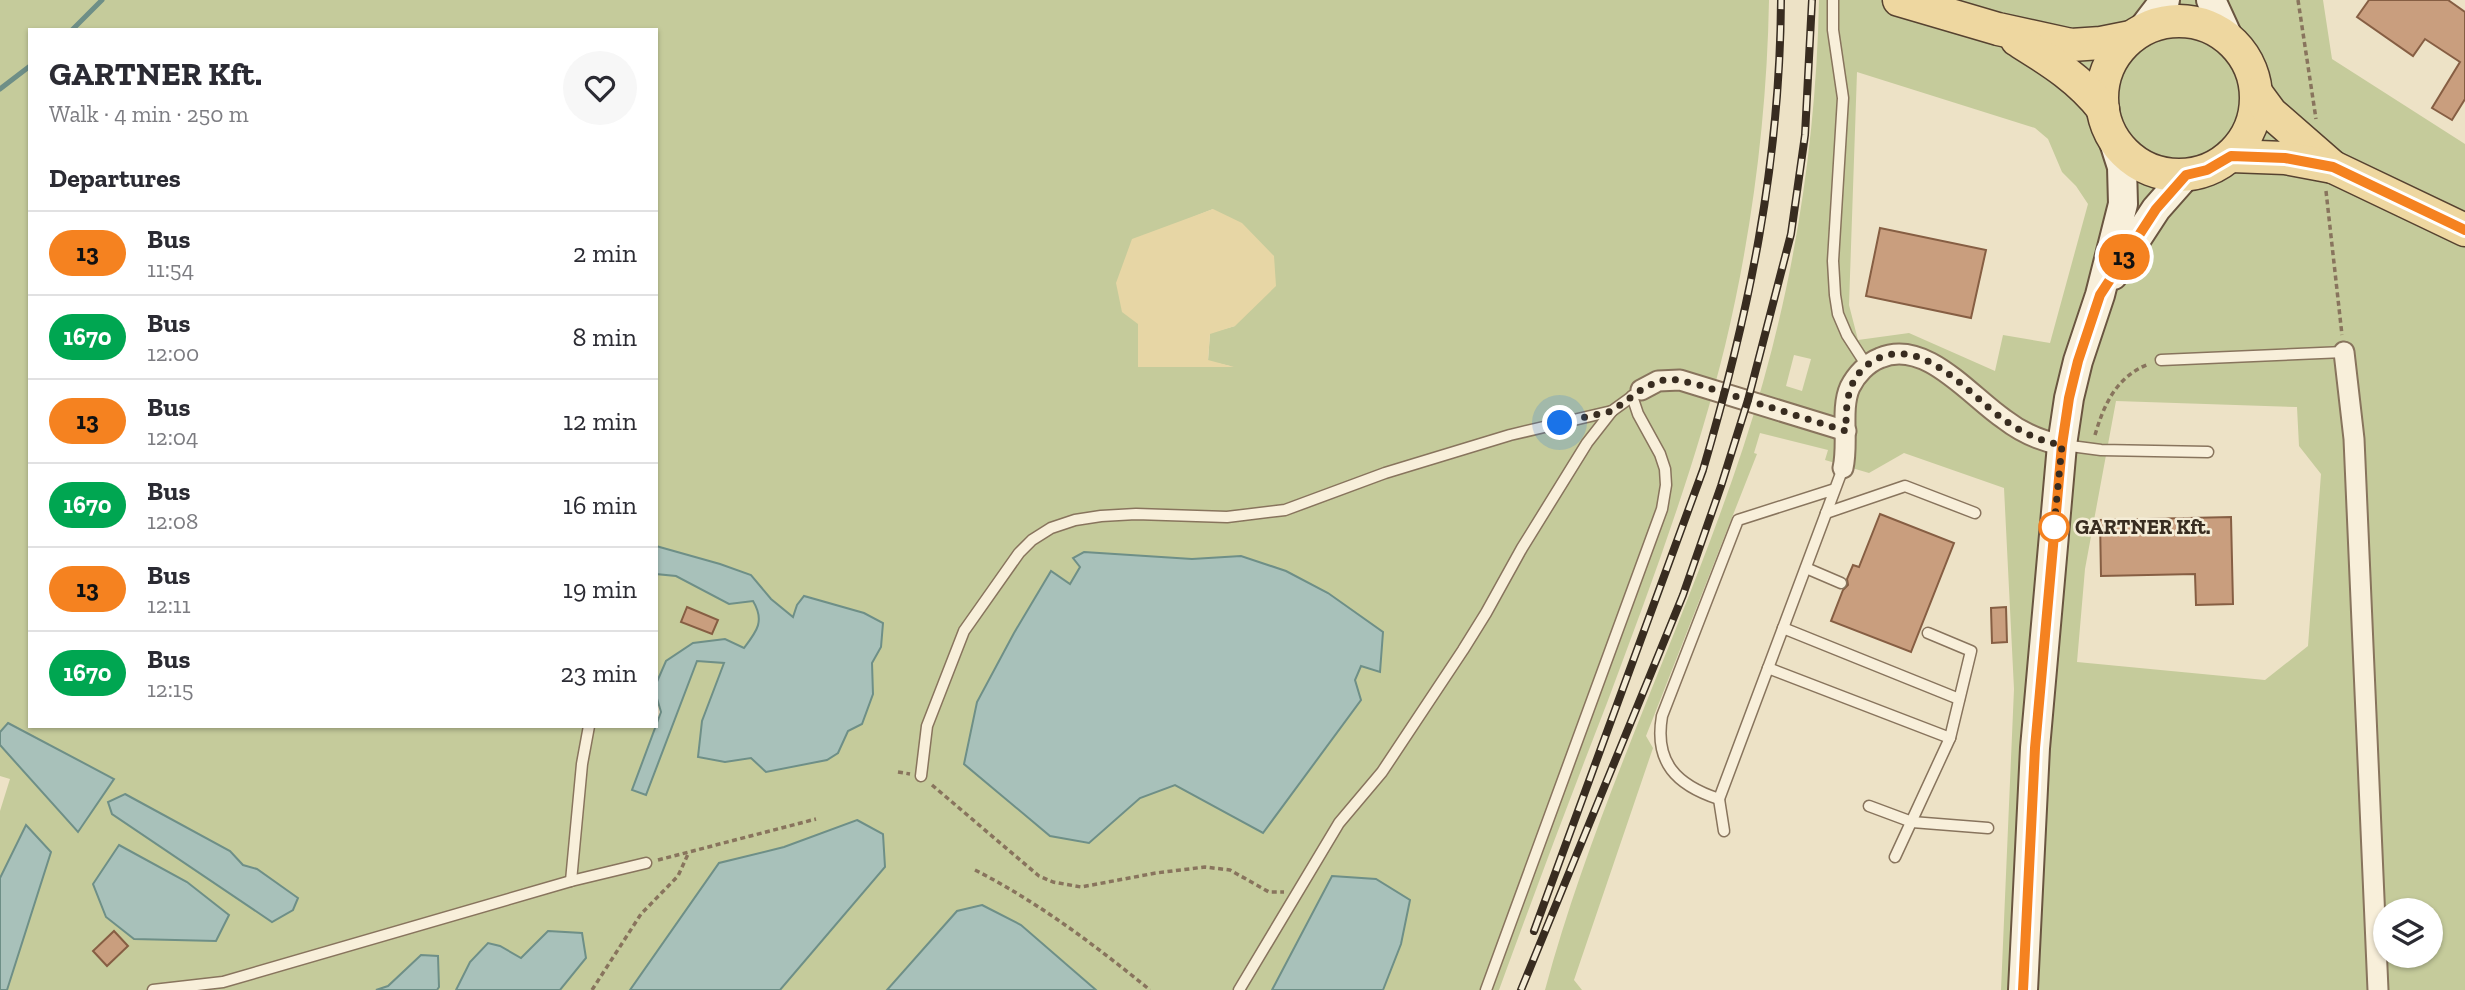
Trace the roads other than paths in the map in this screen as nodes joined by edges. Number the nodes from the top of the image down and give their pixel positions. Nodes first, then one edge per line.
1 (1833, 0) edge
2 (1899, 0) edge
3 (2165, 0) edge
4 (2211, 0) edge
5 (1998, 29) junction
6 (2137, 33) junction
7 (2228, 37) junction
8 (2257, 94) junction
9 (2107, 122) junction
10 (2231, 156) junction
11 (2186, 175) junction
12 (2329, 179) junction
13 (2465, 230) edge
14 (2100, 295) junction
15 (2344, 352) joint
16 (2161, 360) road end
17 (1867, 366) junction
18 (1636, 393) junction
19 (1612, 411) junction
20 (1846, 431) junction
21 (2062, 445) junction
22 (2208, 452) dead end
23 (1843, 468) joint
24 (1835, 489) junction
25 (1826, 513) junction
26 (1975, 513) dead end
27 (1806, 568) junction
28 (1841, 583) dead end
29 (1783, 628) junction
30 (1928, 633) dead end
31 (1768, 668) junction
32 (1959, 699) junction
33 (589, 728) edge
34 (1950, 738) junction
35 (921, 776) road end
36 (1719, 799) junction
37 (1869, 806) dead end
38 (1912, 822) junction
39 (1988, 828) dead end
40 (1724, 831) dead end
41 (1895, 857) dead end
42 (646, 863) road end
43 (571, 881) junction
44 (153, 990) edge
45 (1239, 990) edge
46 (1486, 990) edge
47 (2023, 990) edge
48 (2378, 990) edge

1 - 17 lane
2 - 5 main road
3 - 6 main road
4 - 7 main road
5 - 6 main road
5 - 9 main road
6 - 7 main road
6 - 9 main road
7 - 8 main road
8 - 10 main road
8 - 12 main road
9 - 11 main road
9 - 14 main road
10 - 11 main road
10 - 12 main road
11 - 14 main road
12 - 13 main road
14 - 21 main road
15 - 16 lane
15 - 48 street
17 - 20 street
17 - 21 street
18 - 19 lane
18 - 20 street
18 - 46 lane
19 - 35 lane
19 - 45 lane
20 - 23 street
21 - 22 lane
21 - 47 main road
23 - 24 lane
24 - 25 lane
24 - 36 lane
25 - 26 lane
25 - 27 lane
27 - 28 lane
27 - 29 lane
29 - 31 lane
29 - 32 lane
30 - 32 lane
31 - 34 lane
31 - 36 lane
32 - 34 lane
33 - 43 lane
34 - 38 lane
36 - 40 lane
37 - 38 lane
38 - 39 lane
38 - 41 lane
42 - 43 lane
43 - 44 lane

